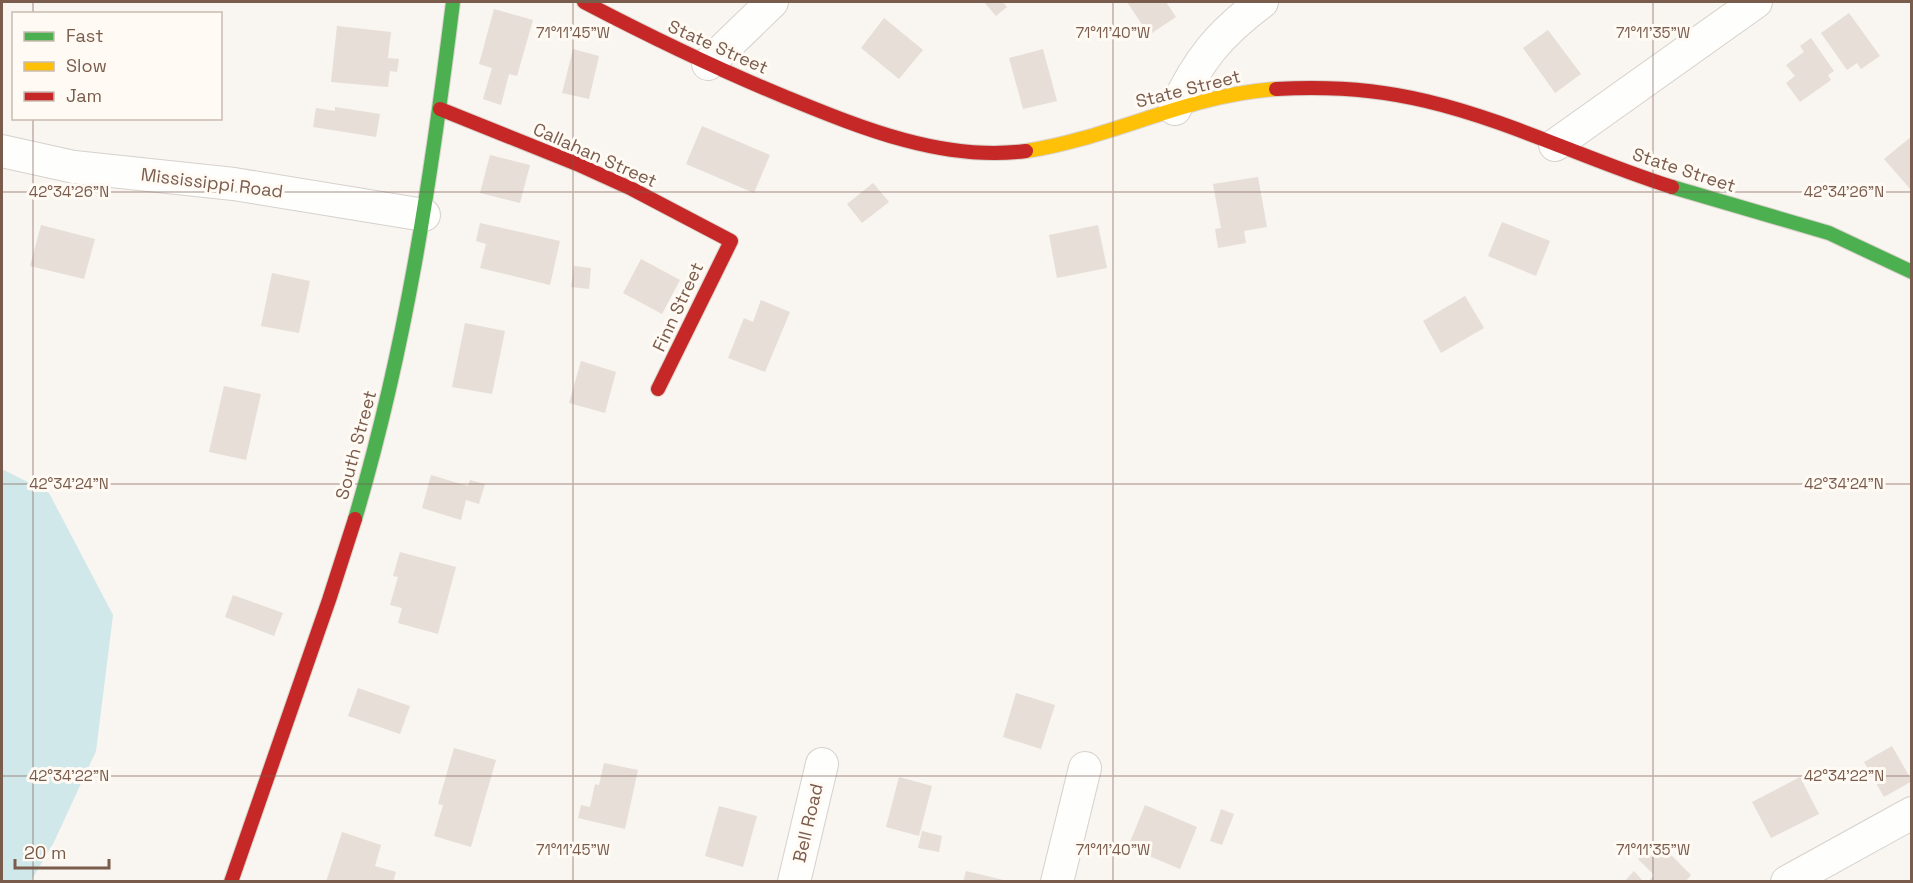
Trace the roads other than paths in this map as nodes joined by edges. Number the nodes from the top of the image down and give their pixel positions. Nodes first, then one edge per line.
1 (453, 2) edge
2 (584, 2) edge
3 (772, 2) edge
4 (1262, 2) edge
5 (1756, 2) edge
6 (708, 64) junction
7 (440, 109) junction
8 (1175, 109) junction
9 (1555, 145) junction
10 (2, 151) edge
11 (424, 215) junction
12 (731, 241) joint
13 (1911, 273) edge
14 (658, 389) dead end
15 (822, 764) dead end
16 (1085, 768) dead end
17 (1911, 813) edge
18 (231, 882) edge
19 (794, 882) edge
20 (1057, 882) edge
21 (1787, 882) edge

1 - 7 street, South Street
2 - 6 street, State Street
3 - 6 street
4 - 8 street
5 - 9 street
6 - 8 street, State Street
7 - 11 street, South Street
7 - 12 street, Callahan Street
8 - 9 street, State Street
9 - 13 street, State Street
10 - 11 street, Mississippi Road
11 - 18 street, South Street
12 - 14 street, Finn Street
15 - 19 street, Bell Road
16 - 20 street
17 - 21 street

